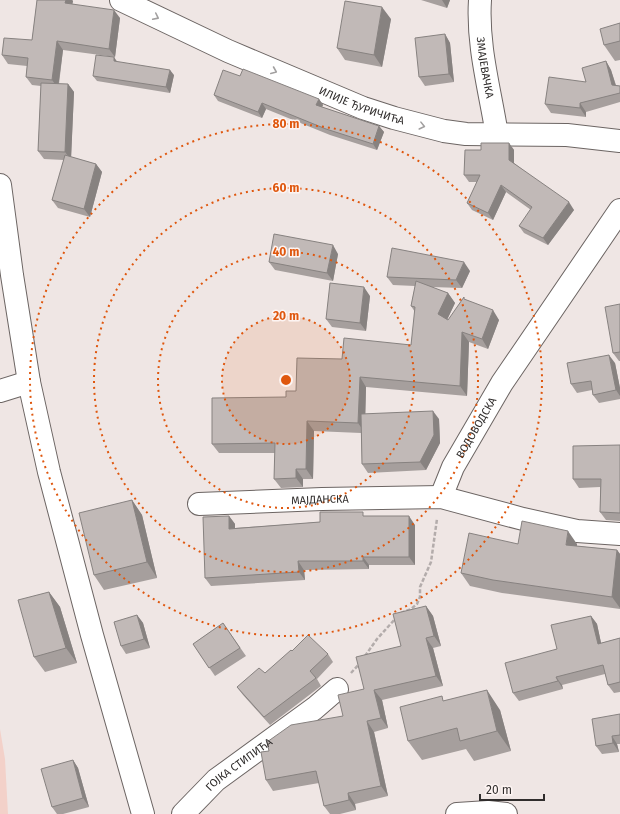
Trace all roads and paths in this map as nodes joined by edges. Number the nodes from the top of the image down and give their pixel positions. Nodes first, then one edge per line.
1 (121, 0) edge
2 (480, 0) edge
3 (497, 135) junction
4 (620, 141) edge
5 (0, 185) edge
6 (620, 210) edge
7 (2, 213) edge
8 (29, 382) junction
9 (0, 391) edge
10 (441, 497) junction
11 (199, 504) dead end
12 (620, 534) edge
13 (337, 689) joint
14 (143, 814) edge
15 (183, 814) edge
16 (457, 814) edge
17 (505, 814) edge

1 -> 3 street, ИЛИЈЕ ЂУРИЧИЋА
2 - 3 street, ЗМАЈЕВАЧКА
3 - 4 street, ИЛИЈЕ ЂУРИЧИЋА
5 - 7 street
6 - 10 street, ВОДОВОДСКА
7 - 8 street
8 - 9 street
8 - 14 street
10 - 11 street, МАЈДАНСКА
10 - 12 street
10 - 13 path
13 - 15 street, ГОЈКА СТИПИЋА
16 - 17 street

